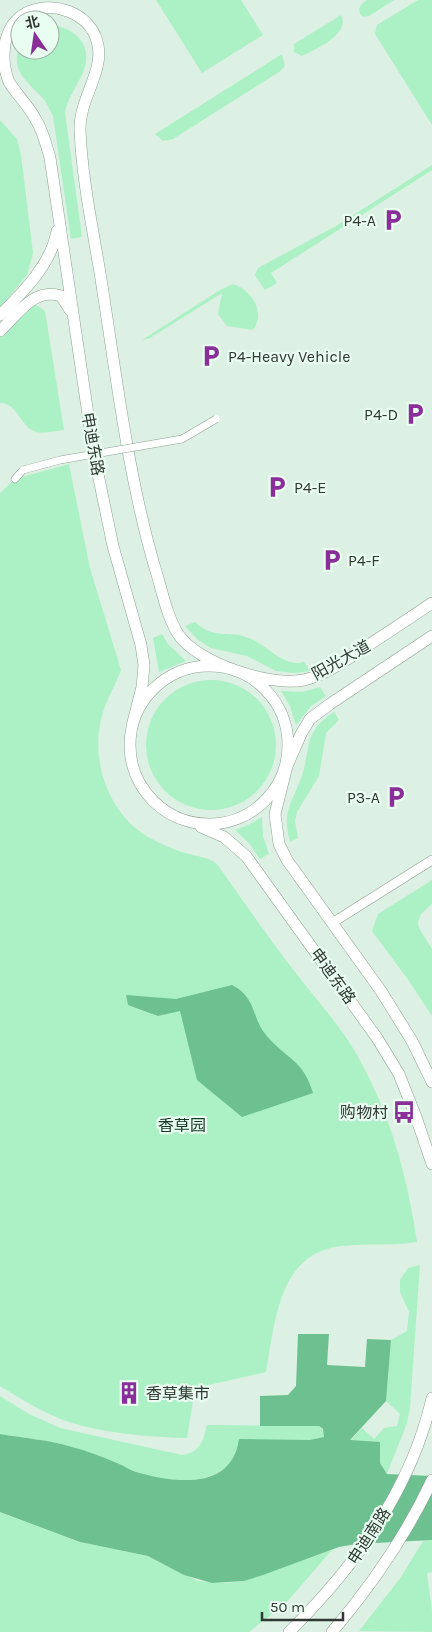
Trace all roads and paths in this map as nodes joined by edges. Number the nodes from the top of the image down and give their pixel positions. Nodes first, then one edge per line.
1 (58, 222) junction
2 (0, 315) edge
3 (73, 318) junction
4 (0, 331) edge
5 (216, 419) dead end
6 (15, 479) dead end
7 (432, 603) edge
8 (432, 636) edge
9 (240, 672) junction
10 (132, 726) junction
11 (287, 766) junction
12 (190, 823) junction
13 (432, 860) edge
14 (332, 923) junction
15 (432, 1082) edge
16 (432, 1164) edge
17 (432, 1398) edge
18 (432, 1480) edge
19 (289, 1632) edge
20 (332, 1632) edge

1 - 2 street
1 - 3 street, 申迪东路
1 - 9 street, 申迪东路
3 - 4 street
3 - 10 street, 申迪东路
5 - 6 street, bridge
7 - 9 street, 阳光大道
8 - 11 street, 阳光大道
9 - 10 street
9 - 11 street
10 - 12 street
11 - 12 street
11 - 14 street, 申迪东路
12 - 16 street, 申迪东路
13 - 14 street
14 - 15 street, 申迪东路
17 - 19 street, 申迪南路
18 - 20 street, 申迪南路

